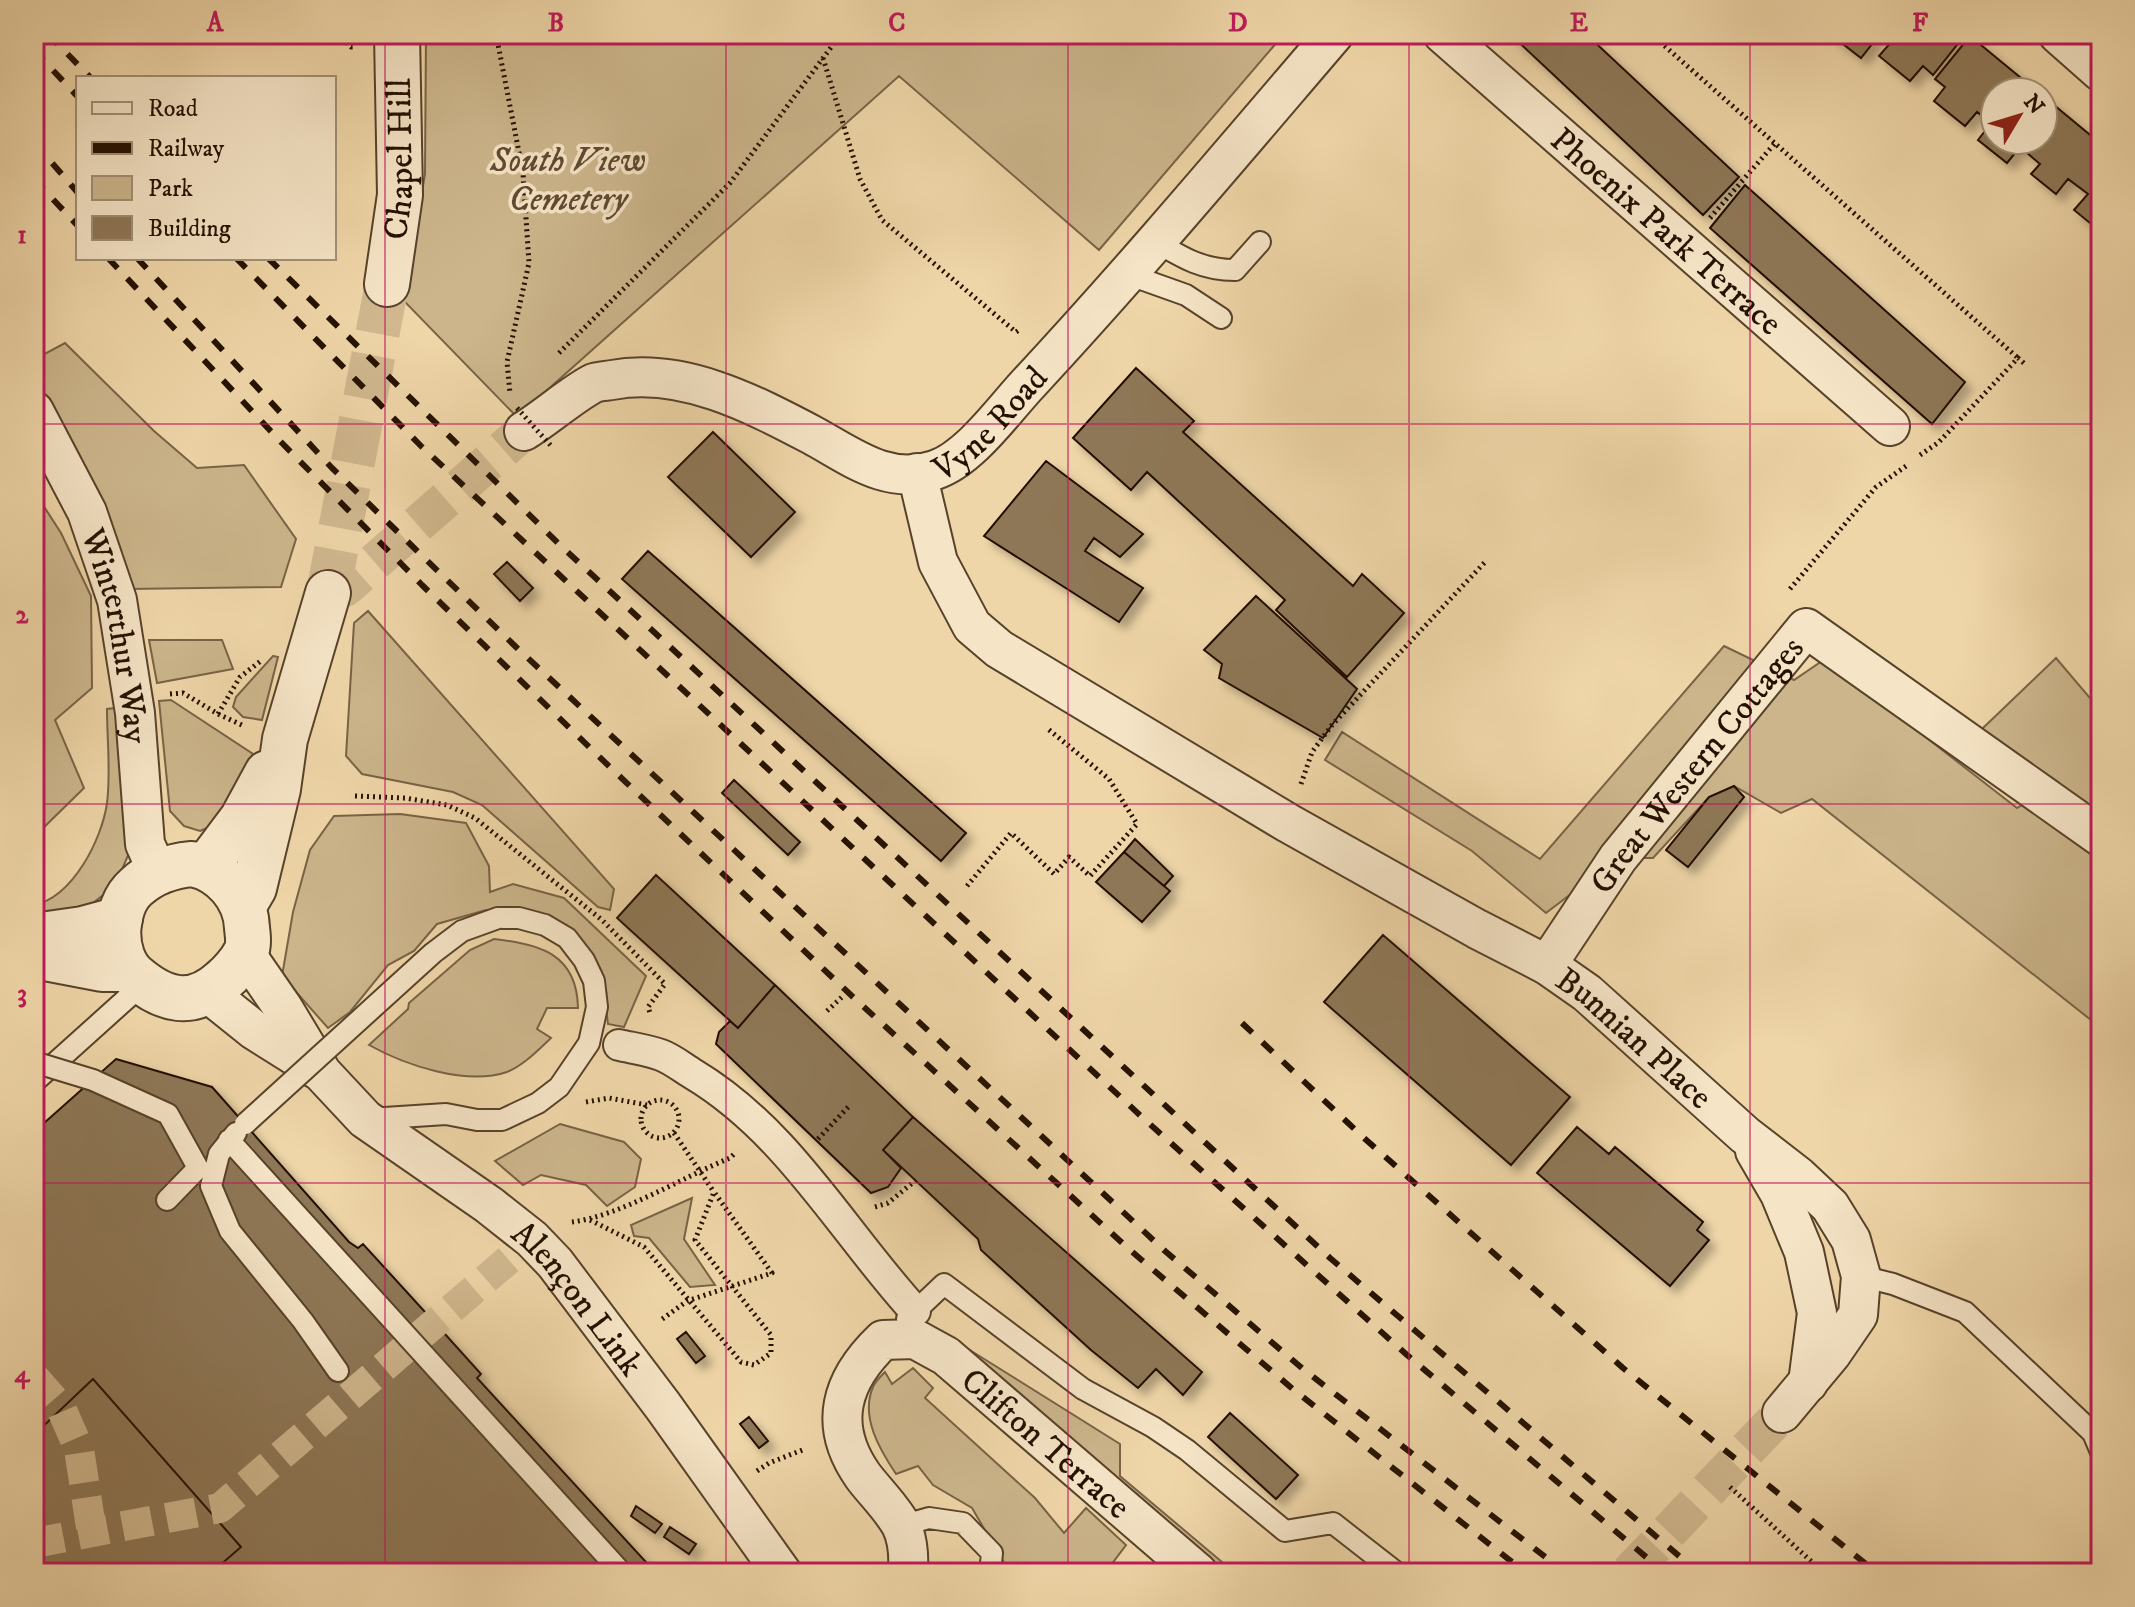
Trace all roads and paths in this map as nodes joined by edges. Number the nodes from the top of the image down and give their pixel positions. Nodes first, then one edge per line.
1 (338, 34) edge
2 (397, 34) edge
3 (496, 34) edge
4 (841, 34) edge
5 (1334, 34) edge
6 (1443, 34) edge
7 (1651, 34) edge
8 (2058, 34) edge
9 (351, 47) dead end
10 (823, 58) junction
11 (2101, 72) edge
12 (1776, 142) junction
13 (1156, 242) junction
14 (1260, 242) dead end
15 (1686, 245) junction
16 (1127, 274) junction
17 (387, 284) tunnel mouth
18 (1221, 318) dead end
19 (1027, 326) dead end
20 (555, 357) dead end
21 (2018, 358) junction
22 (2026, 365) dead end
23 (522, 390) dead end
24 (34, 411) edge
25 (1890, 426) dead end
26 (531, 429) tunnel mouth
27 (917, 473) junction
28 (1486, 561) dead end
29 (328, 593) dead end
30 (1787, 593) dead end
31 (158, 695) dead end
32 (218, 714) dead end
33 (285, 739) junction
34 (355, 796) dead end
35 (405, 798) dead end
36 (1288, 823) junction
37 (2101, 837) edge
38 (1124, 839) dead end
39 (206, 867) junction
40 (158, 873) junction
41 (967, 886) dead end
42 (244, 905) junction
43 (120, 919) junction
44 (34, 936) edge
45 (245, 953) junction
46 (34, 956) edge
47 (1533, 958) junction
48 (136, 976) junction
49 (208, 993) junction
50 (843, 996) dead end
51 (827, 1011) dead end
52 (619, 1045) dead end
53 (34, 1062) edge
54 (322, 1073) junction
55 (34, 1082) edge
56 (576, 1095) dead end
57 (850, 1105) dead end
58 (648, 1106) junction
59 (365, 1119) junction
60 (674, 1133) junction
61 (1745, 1135) junction
62 (229, 1140) junction
63 (730, 1158) dead end
64 (797, 1164) junction
65 (698, 1171) junction
66 (714, 1192) junction
67 (167, 1200) dead end
68 (590, 1220) junction
69 (563, 1223) dead end
70 (1861, 1276) junction
71 (732, 1285) junction
72 (687, 1301) junction
73 (915, 1311) junction
74 (661, 1320) dead end
75 (883, 1340) junction
76 (338, 1371) dead end
77 (1808, 1383) junction
78 (1782, 1413) tunnel mouth
79 (842, 1431) junction
80 (2101, 1452) edge
81 (1730, 1487) dead end
82 (724, 1493) junction
83 (901, 1526) junction
84 (622, 1573) edge
85 (782, 1573) edge
86 (908, 1573) edge
87 (990, 1573) edge
88 (1198, 1573) edge
89 (1397, 1573) edge
90 (1824, 1573) edge

1 - 9 path
2 - 17 street, Chapel Hill
3 - 23 path
4 - 10 path
5 - 13 street, Vyne Road
6 - 15 street, Phoenix Park Terrace
7 - 12 path
8 - 11 street
10 - 19 path
10 - 20 path
12 - 15 path
12 - 21 path
13 - 14 lane
13 - 16 street, Vyne Road
15 - 25 street, Phoenix Park Terrace
16 - 18 lane
16 - 27 street, Vyne Road
21 - 22 path
21 - 30 path
24 - 40 street, Winterthur Way
26 - 27 street, Vyne Road
27 - 36 street, Bunnian Place
28 - 36 path
29 - 33 street
31 - 32 path
33 - 39 street
33 - 42 street
34 - 35 path
36 - 47 street, Bunnian Place
37 - 47 street, Great Western Cottages
38 - 41 path
39 - 40 street
39 - 42 street
40 - 43 street
42 - 45 street
43 - 44 street
43 - 48 street
45 - 49 street
45 - 54 street, Alençon Link
46 - 48 street
47 - 61 street, Bunnian Place
48 - 49 street
48 - 55 lane
49 - 54 street, Alençon Link
50 - 51 path
52 - 64 street
53 - 67 lane, bridge
54 - 59 street, Alençon Link
56 - 58 path
57 - 64 path
58 - 60 path
58 - 60 path
59 - 62 lane, bridge
59 - 82 street, Alençon Link
60 - 65 path
61 - 70 street, Bunnian Place
61 - 77 street, Bunnian Place
62 - 76 lane
62 - 84 lane
63 - 65 path
64 - 73 street
65 - 66 path
65 - 68 path
66 - 71 path
66 - 71 path
68 - 69 path
68 - 72 path
70 - 77 street, Bunnian Place
70 - 80 lane
71 - 72 path
71 - 72 path
72 - 74 path
73 - 75 lane
73 - 89 lane
75 - 79 street
75 - 88 street, Clifton Terrace
77 - 78 street, Bunnian Place
79 - 82 path
79 - 83 street
81 - 90 path
82 - 85 street, Alençon Link
83 - 86 street
83 - 87 lane

